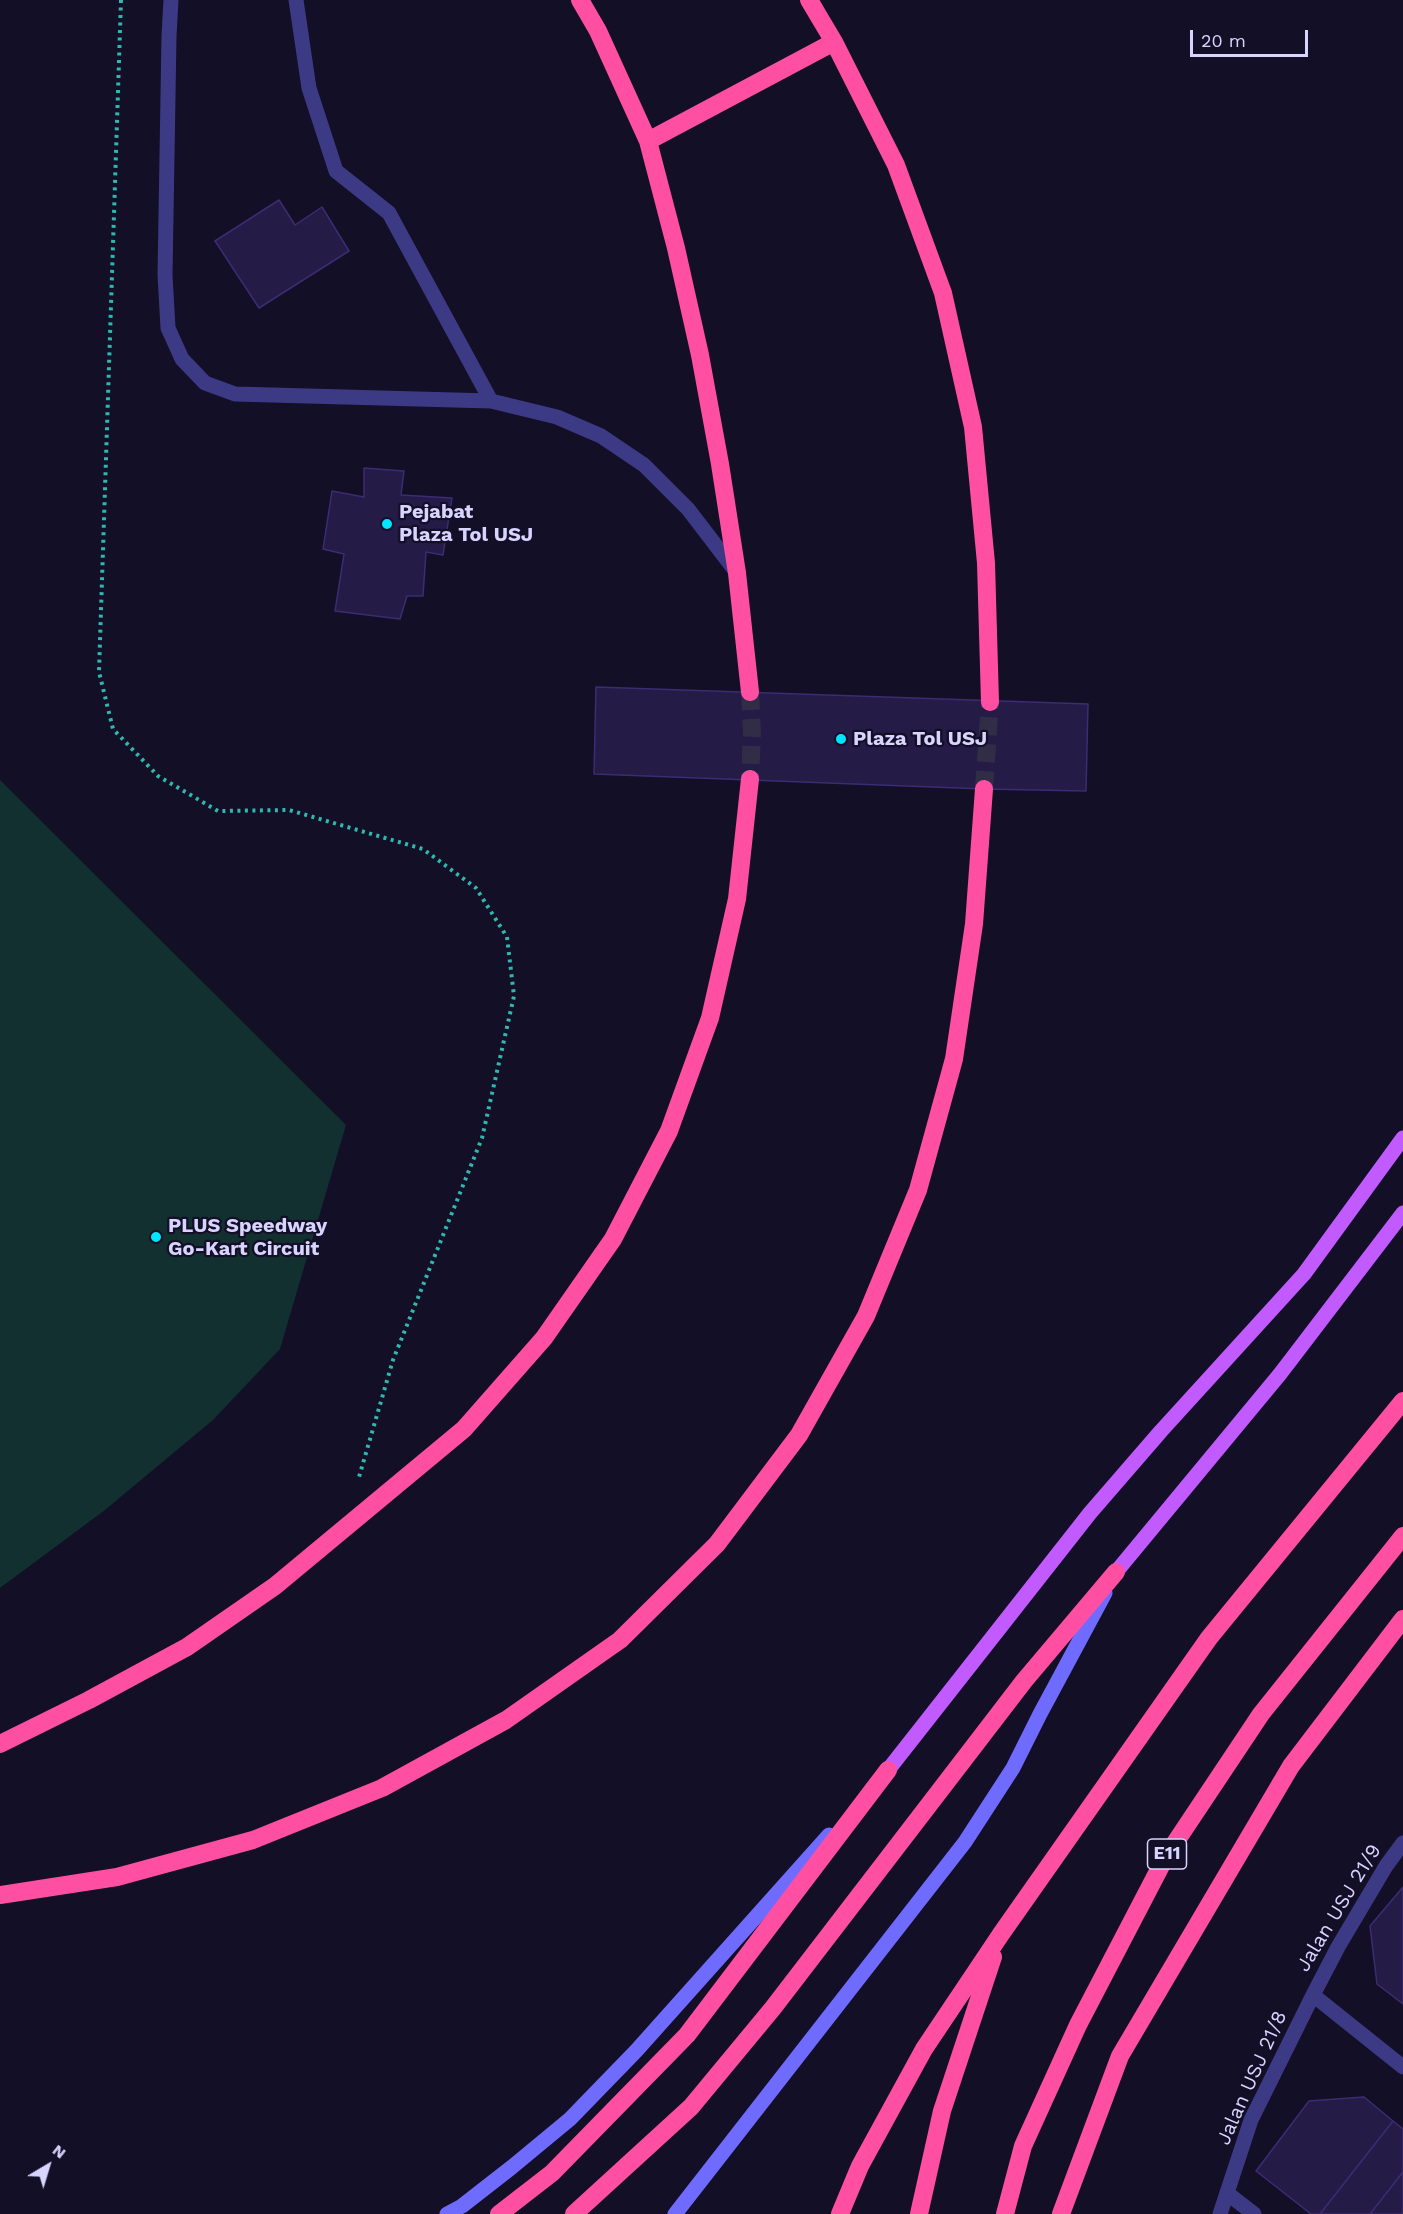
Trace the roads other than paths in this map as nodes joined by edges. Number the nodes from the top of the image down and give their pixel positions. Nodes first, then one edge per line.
1 (171, 0) edge
2 (297, 0) edge
3 (580, 0) edge
4 (809, 0) edge
5 (834, 42) junction
6 (648, 141) junction
7 (490, 401) junction
8 (736, 573) junction
9 (750, 692) tunnel mouth
10 (990, 702) tunnel mouth
11 (750, 779) tunnel mouth
12 (984, 789) tunnel mouth
13 (1403, 1138) edge
14 (1403, 1214) edge
15 (1403, 1401) edge
16 (1403, 1536) edge
17 (1116, 1572) junction
18 (1403, 1619) edge
19 (0, 1744) edge
20 (888, 1770) junction
21 (1403, 1844) edge
22 (0, 1895) edge
23 (1001, 1934) junction
24 (1313, 1995) junction
25 (1403, 2067) edge
26 (1227, 2193) junction
27 (447, 2214) edge
28 (500, 2214) edge
29 (574, 2214) edge
30 (675, 2214) edge
31 (840, 2214) edge
32 (919, 2214) edge
33 (1005, 2214) edge
34 (1061, 2214) edge
35 (1220, 2214) edge
36 (1254, 2214) edge

1 - 7 street
2 - 7 street
3 - 6 highway
4 - 5 highway
5 - 6 highway
5 - 10 highway
6 - 8 highway
7 - 8 street
8 - 9 highway
11 - 19 highway
12 - 22 highway
13 - 20 main road
14 - 17 main road
15 - 23 highway
16 - 33 highway, E11
17 - 29 highway
17 - 30 street
18 - 34 highway
20 - 27 street
20 - 28 highway
21 - 24 street, Jalan USJ 21/9
23 - 31 highway
23 - 32 highway
24 - 25 street
24 - 26 street, Jalan USJ 21/8
26 - 35 street, Jalan USJ 21/8
26 - 36 street

